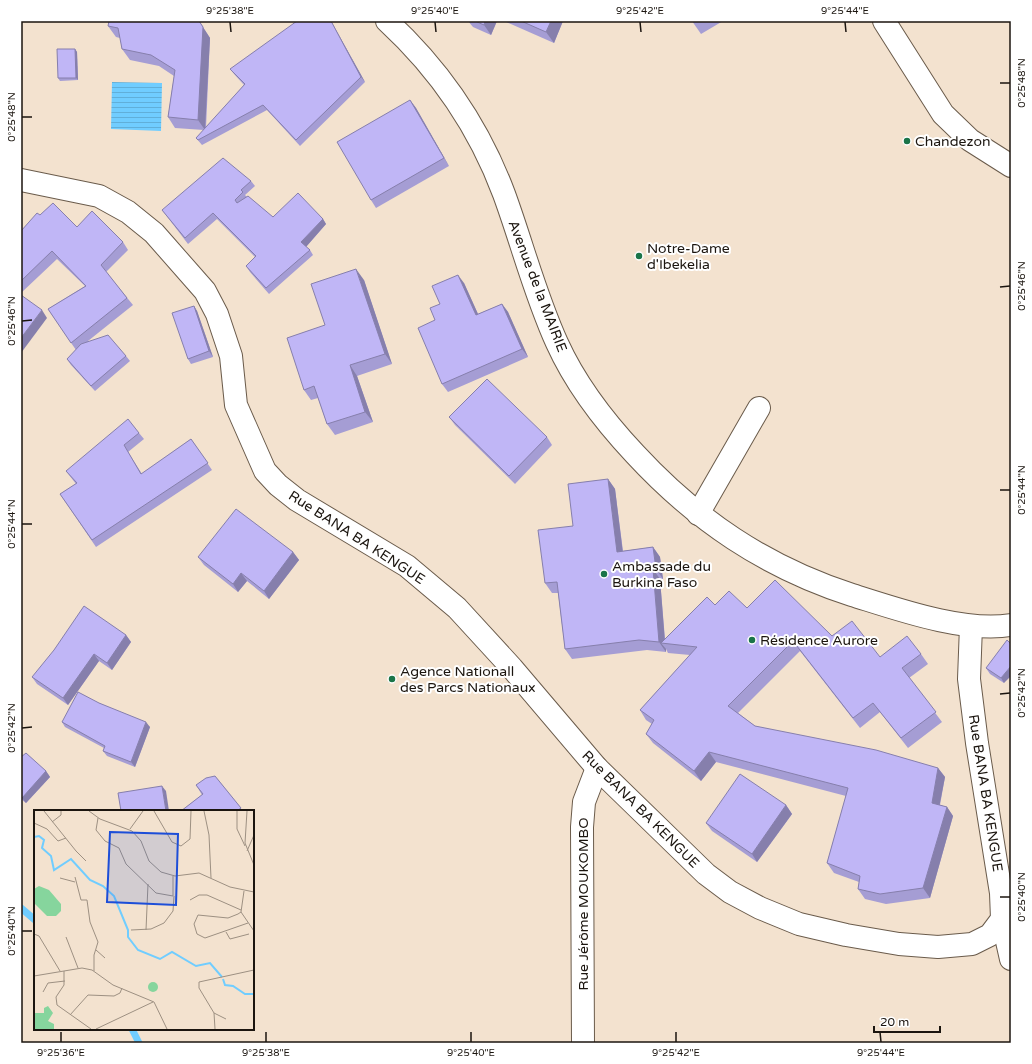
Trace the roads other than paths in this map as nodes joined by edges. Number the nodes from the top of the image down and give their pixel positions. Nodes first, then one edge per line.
1 (387, 21) edge
2 (884, 21) edge
3 (1011, 166) edge
4 (21, 180) edge
5 (759, 408) dead end
6 (698, 514) junction
7 (1011, 625) edge
8 (971, 626) junction
9 (596, 768) junction
10 (1002, 919) junction
11 (1011, 959) edge
12 (583, 1043) edge

1 - 6 street, Avenue de la MAIRIE
2 - 3 street
4 - 9 street, Rue BANA BA KENGUE
5 - 6 street
6 - 8 street, Avenue de la MAIRIE
7 - 8 street, Avenue de la MAIRIE
8 - 10 street, Rue BANA BA KENGUE
9 - 10 street, Rue BANA BA KENGUE
9 - 12 street, Rue Jérôme MOUKOMBO
10 - 11 street

